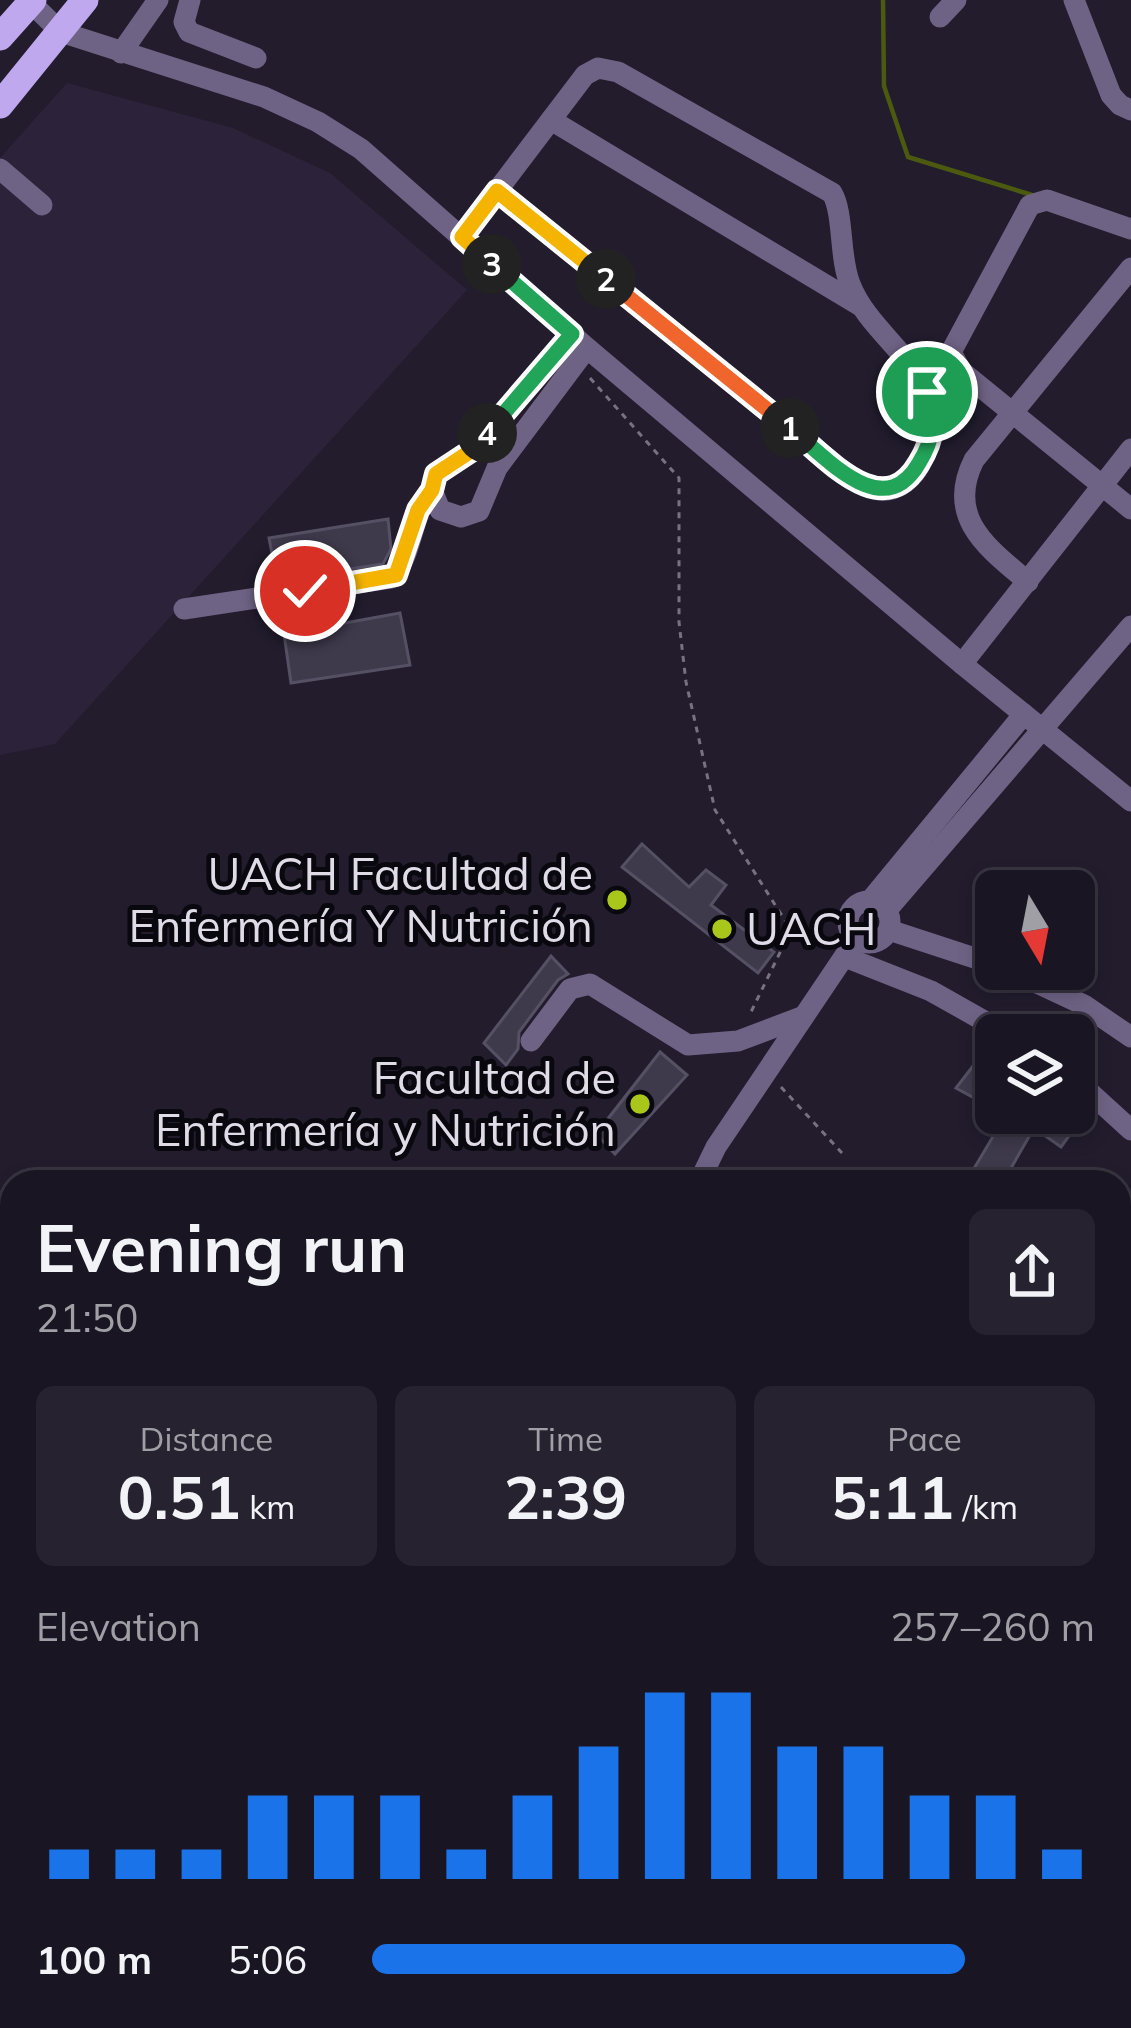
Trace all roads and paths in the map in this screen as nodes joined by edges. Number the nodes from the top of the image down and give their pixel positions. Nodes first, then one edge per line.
1 (85, 0) edge
2 (158, 0) edge
3 (190, 0) edge
4 (1074, 0) edge
5 (32, 1) edge
6 (61, 32) junction
7 (0, 37) edge
8 (122, 53) junction
9 (256, 58) dead end
10 (0, 105) edge
11 (1131, 110) edge
12 (551, 120) junction
13 (0, 169) edge
14 (497, 191) junction
15 (42, 205) dead end
16 (1131, 229) edge
17 (462, 237) junction
18 (1131, 268) edge
19 (861, 306) junction
20 (579, 349) junction
21 (515, 401) junction
22 (1012, 412) junction
23 (534, 416) junction
24 (486, 434) junction
25 (1131, 449) edge
26 (509, 452) junction
27 (1101, 485) junction
28 (432, 490) junction
29 (1131, 509) edge
30 (1028, 582) junction
31 (184, 609) dead end
32 (1128, 635) edge
33 (962, 664) junction
34 (1033, 721) junction
35 (1131, 801) edge
36 (882, 914) junction
37 (850, 948) junction
38 (975, 956) edge
39 (1052, 990) edge
40 (804, 1016) junction
41 (975, 1016) edge
42 (1131, 1036) edge
43 (737, 1040) junction
44 (531, 1041) dead end
45 (768, 1073) junction
46 (1095, 1097) edge
47 (1131, 1130) edge
48 (842, 1153) dead end
49 (705, 1170) edge

1 - 6 main road
2 - 8 street
3 - 9 street
4 - 11 street
5 - 6 street
5 - 7 main road
6 - 8 street
6 - 10 main road
8 - 17 street
12 - 14 street
12 - 19 street
12 - 19 street
13 - 15 street
14 - 17 street
14 - 19 street
16 - 22 street
17 - 20 street
18 - 22 street
20 - 21 street
20 - 23 street
20 - 33 street
20 - 43 path
21 - 23 street
21 - 24 street
22 - 27 street
22 - 30 street
23 - 26 street
24 - 26 street
24 - 28 street
25 - 27 street
26 - 28 street
27 - 29 street
27 - 30 street
28 - 31 street
30 - 33 street
32 - 34 street
33 - 34 street
34 - 35 street
34 - 36 street
36 - 37 street
36 - 37 street
36 - 38 street
37 - 40 street
37 - 41 street
39 - 42 street
40 - 43 street
40 - 45 street
43 - 44 street
45 - 48 path
45 - 49 street
46 - 47 street

